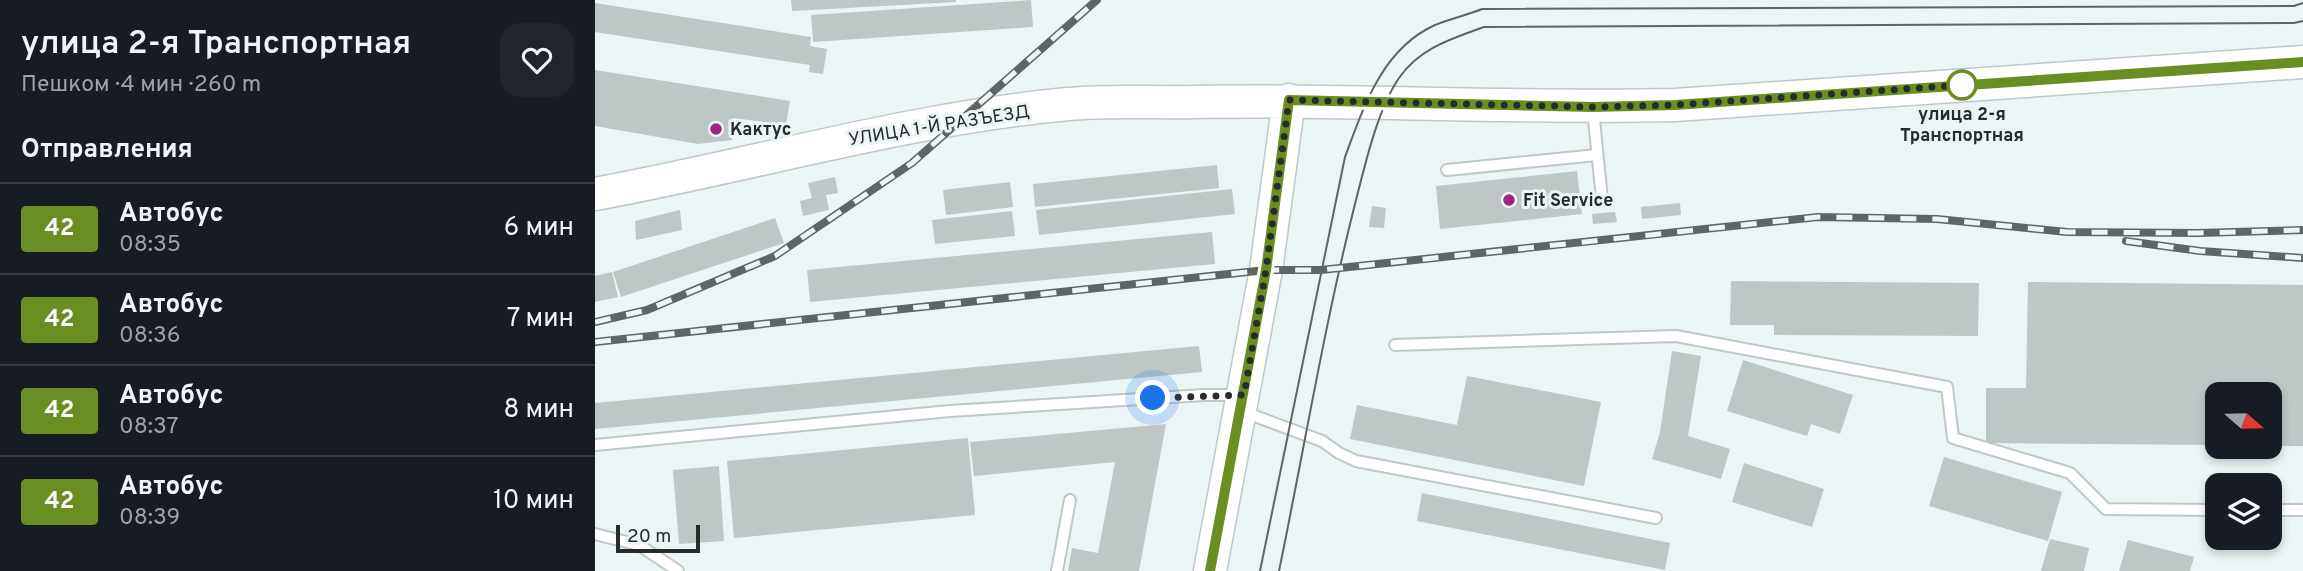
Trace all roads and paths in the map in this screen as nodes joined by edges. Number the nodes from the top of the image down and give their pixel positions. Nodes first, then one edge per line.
1 (2303, 62) edge
2 (1289, 100) junction
3 (1593, 107) junction
4 (1597, 155) junction
5 (1447, 170) dead end
6 (595, 194) edge
7 (1602, 200) dead end
8 (1395, 345) dead end
9 (1243, 403) junction
10 (595, 445) edge
11 (1070, 500) dead end
12 (2205, 510) edge
13 (2282, 510) edge
14 (2303, 510) edge
15 (1656, 519) dead end
16 (595, 534) edge
17 (678, 571) edge
18 (1057, 571) edge
19 (1210, 571) edge

1 - 3 main road, УЛИЦА 1-Й РАЗЪЕЗД
2 - 3 main road, УЛИЦА 1-Й РАЗЪЕЗД
2 - 6 main road, УЛИЦА 1-Й РАЗЪЕЗД
2 - 9 main road
3 - 4 lane
4 - 5 lane
4 - 7 lane
8 - 12 lane
9 - 10 lane
9 - 15 lane
9 - 19 main road
11 - 18 lane
13 - 14 lane
16 - 17 lane

